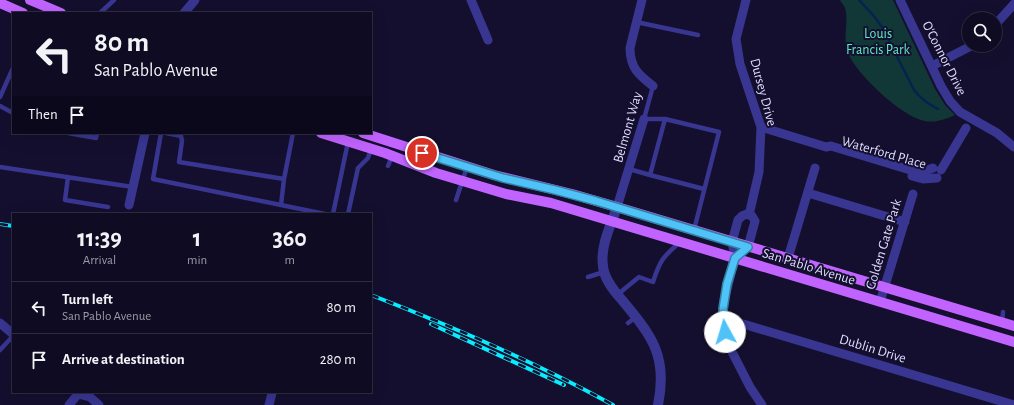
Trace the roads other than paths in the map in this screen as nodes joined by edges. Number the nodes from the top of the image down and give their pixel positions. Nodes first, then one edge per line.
1 (30, 0) edge
2 (114, 0) edge
3 (196, 0) edge
4 (471, 0) edge
5 (642, 0) edge
6 (746, 0) edge
7 (750, 0) edge
8 (900, 0) edge
9 (0, 3) edge
10 (1014, 4) edge
11 (21, 12) edge
12 (59, 12) edge
13 (101, 12) edge
14 (185, 12) edge
15 (1002, 17) edge
16 (636, 22) junction
17 (698, 35) dead end
18 (488, 40) dead end
19 (738, 47) junction
20 (962, 51) edge
21 (932, 66) junction
22 (12, 70) edge
23 (653, 86) joint
24 (0, 98) edge
25 (0, 106) edge
26 (12, 112) edge
27 (644, 119) junction
28 (666, 119) junction
29 (761, 127) junction
30 (966, 128) dead end
31 (74, 134) edge
32 (97, 134) edge
33 (145, 134) edge
34 (161, 134) edge
35 (171, 134) edge
36 (293, 134) edge
37 (324, 134) edge
38 (366, 134) edge
39 (348, 142) junction
40 (1014, 147) edge
41 (371, 149) junction
42 (392, 156) junction
43 (388, 166) dead end
44 (0, 167) edge
45 (467, 167) junction
46 (815, 168) dead end
47 (629, 169) junction
48 (650, 175) junction
49 (68, 177) junction
50 (284, 179) junction
51 (462, 181) junction
52 (133, 187) junction
53 (704, 189) junction
54 (808, 193) junction
55 (913, 194) dead end
56 (456, 200) dead end
57 (129, 205) dead end
58 (281, 205) junction
59 (108, 207) dead end
60 (617, 207) junction
61 (320, 213) edge
62 (333, 213) edge
63 (348, 213) edge
64 (749, 215) junction
65 (612, 222) junction
66 (905, 222) junction
67 (694, 230) junction
68 (680, 242) junction
69 (732, 242) junction
70 (748, 247) junction
71 (735, 258) junction
72 (788, 258) junction
73 (604, 272) junction
74 (588, 277) dead end
75 (884, 287) junction
76 (617, 295) junction
77 (880, 302) junction
78 (723, 318) junction
79 (0, 323) edge
80 (1014, 326) edge
81 (12, 332) edge
82 (1014, 342) edge
83 (0, 350) edge
84 (77, 393) edge
85 (272, 393) edge
86 (993, 402) edge
87 (658, 404) edge
88 (69, 405) edge
89 (99, 405) edge
90 (269, 405) edge
91 (762, 405) edge
92 (1014, 405) edge

1 - 12 main road
2 - 13 lane
3 - 14 street
4 - 18 street
5 - 16 street, Belmont Way
6 - 19 street, Dursey Drive
7 - 19 street, Dursey Drive
8 - 21 street, O'Connor Drive
9 - 11 main road
10 - 15 street
16 - 17 lane
16 - 23 street, Belmont Way
19 - 29 street, Dursey Drive
20 - 21 street
21 - 40 street, O'Connor Drive
22 - 24 lane
23 - 27 lane, Belmont Way
25 - 26 lane
27 - 28 lane
27 - 47 street, Belmont Way
28 - 48 lane
28 - 53 lane
29 - 30 street, Waterford Place
29 - 64 street, Dursey Drive
31 - 32 lane
33 - 52 street
34 - 58 lane
35 - 50 lane
36 - 50 lane
37 - 39 main road, San Pablo Avenue
38 - 45 main road, San Pablo Avenue
39 - 41 main road, San Pablo Avenue
39 - 62 lane
41 - 42 main road, San Pablo Avenue
41 - 63 lane
42 - 43 lane
42 - 51 main road, San Pablo Avenue
44 - 49 lane
45 - 51 lane
45 - 60 main road, San Pablo Avenue
46 - 54 street
47 - 48 lane
47 - 60 street, Belmont Way
48 - 53 lane
49 - 52 lane
49 - 59 lane
50 - 58 lane
51 - 56 lane
51 - 65 main road, San Pablo Avenue
52 - 57 street
53 - 67 lane
54 - 66 street
54 - 72 street
55 - 66 street, Golden Gate Park
58 - 61 lane
60 - 65 street, Belmont Way
60 - 67 main road, San Pablo Avenue
64 - 69 street
64 - 70 street, Dursey Drive
65 - 68 main road, San Pablo Avenue
65 - 73 street, Belmont Way
66 - 75 street, Golden Gate Park
67 - 69 main road, San Pablo Avenue
68 - 71 main road, San Pablo Avenue
68 - 76 lane
69 - 70 main road, San Pablo Avenue
69 - 71 street
70 - 71 street
70 - 72 main road, San Pablo Avenue
71 - 77 main road, San Pablo Avenue
71 - 78 street
72 - 75 main road, San Pablo Avenue
73 - 74 lane
73 - 76 street
75 - 77 street, Golden Gate Park
75 - 80 main road, San Pablo Avenue
76 - 87 street
77 - 82 main road, San Pablo Avenue
78 - 86 street, Dublin Drive
78 - 91 street
79 - 81 street
81 - 83 lane
84 - 88 street
84 - 89 street
85 - 90 street
86 - 92 street, Dublin Drive

